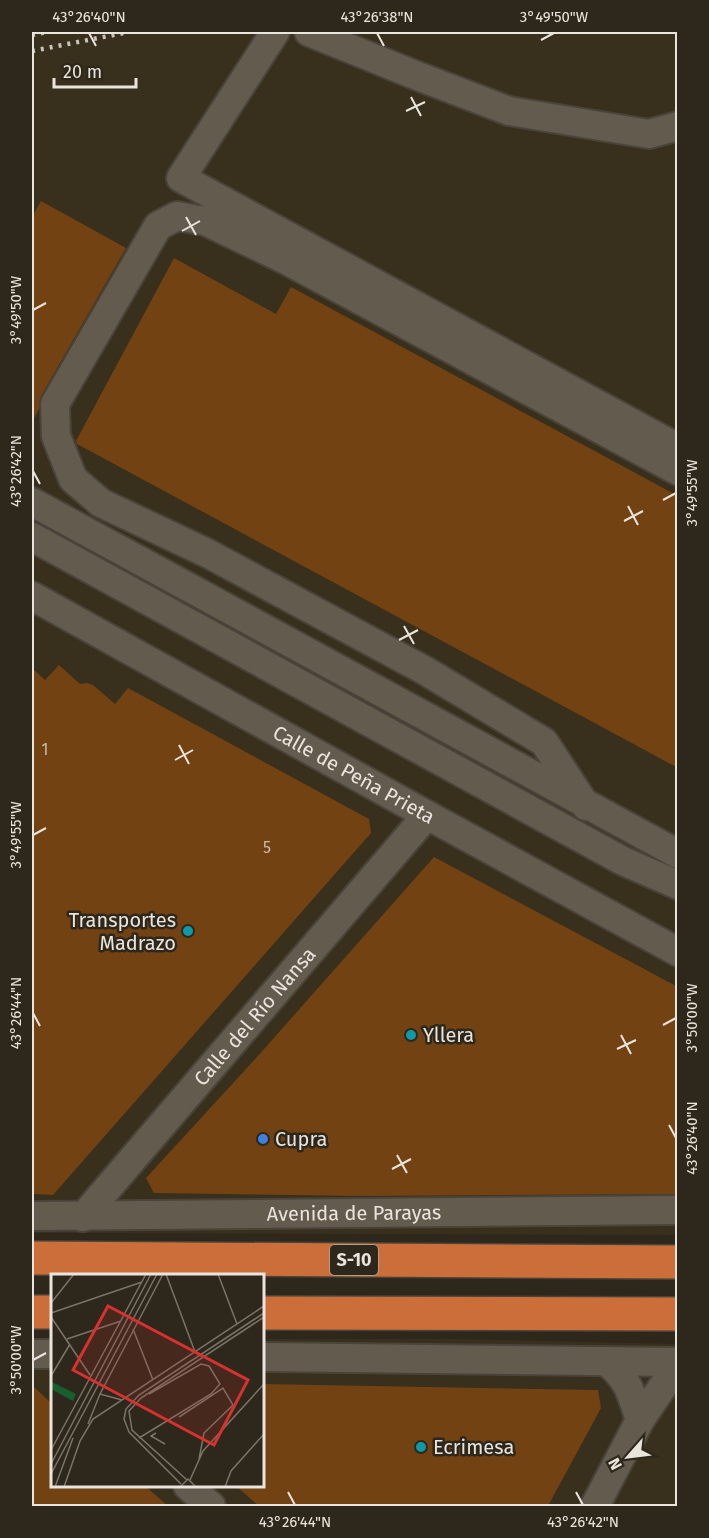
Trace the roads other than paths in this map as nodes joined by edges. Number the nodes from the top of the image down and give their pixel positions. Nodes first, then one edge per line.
1 (274, 32) edge
2 (309, 32) edge
3 (678, 126) edge
4 (678, 448) edge
5 (678, 471) edge
6 (32, 502) edge
7 (101, 503) junction
8 (87, 532) junction
9 (32, 537) edge
10 (32, 596) edge
11 (544, 742) junction
12 (519, 769) junction
13 (586, 806) junction
14 (427, 815) junction
15 (678, 854) edge
16 (678, 885) edge
17 (678, 952) edge
18 (678, 1210) edge
19 (32, 1216) edge
20 (83, 1217) junction
21 (32, 1258) edge
22 (678, 1262) edge
23 (32, 1312) edge
24 (51, 1312) edge
25 (264, 1313) edge
26 (678, 1314) edge
27 (32, 1354) edge
28 (51, 1354) edge
29 (264, 1357) edge
30 (606, 1361) junction
31 (678, 1363) edge
32 (640, 1420) junction
33 (190, 1487) edge
34 (211, 1506) edge
35 (595, 1506) edge

1 - 4 street
2 - 3 street
5 - 7 street
6 - 8 street
7 - 8 street
7 - 11 street
8 - 12 street
9 - 16 street
10 - 14 street, Calle de Peña Prieta
11 - 12 street
11 - 13 street
12 - 13 street
13 - 15 street
14 - 17 street, Calle de Peña Prieta
14 - 20 street, Calle del Río Nansa
18 - 20 street, Avenida de Parayas
19 - 20 street, Avenida de Parayas
21 - 22 highway, S-10
23 - 24 highway
25 - 26 highway
27 - 28 street
29 - 30 street
30 - 31 street
30 - 32 street
31 - 32 street
32 - 35 street
33 - 34 street

